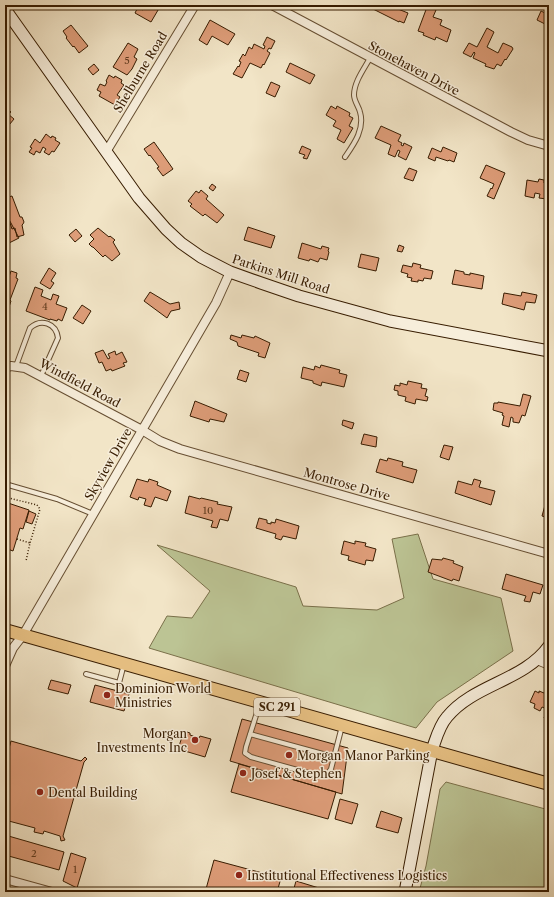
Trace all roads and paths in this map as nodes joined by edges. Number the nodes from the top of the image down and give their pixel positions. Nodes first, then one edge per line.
1 (195, 5) edge
2 (272, 5) edge
3 (5, 9) edge
4 (370, 58) junction
5 (549, 146) edge
6 (106, 152) junction
7 (345, 157) dead end
8 (230, 272) junction
9 (549, 351) edge
10 (16, 366) junction
11 (5, 368) edge
12 (41, 376) junction
13 (142, 430) junction
14 (5, 484) edge
15 (5, 496) edge
16 (93, 514) junction
17 (17, 539) dead end
18 (30, 543) junction
19 (549, 554) edge
20 (26, 561) dead end
21 (5, 630) edge
22 (23, 635) junction
23 (549, 646) edge
24 (537, 660) junction
25 (125, 664) junction
26 (549, 665) edge
27 (5, 666) edge
28 (86, 674) dead end
29 (260, 702) junction
30 (342, 725) junction
31 (250, 734) junction
32 (432, 750) junction
33 (334, 757) junction
34 (549, 784) edge
35 (5, 879) edge
36 (52, 892) edge
37 (405, 892) edge

1 - 6 street, Shelburne Road
2 - 4 street, Stonehaven Drive
3 - 6 street, Parkins Mill Road
4 - 5 street, Stonehaven Drive
4 - 7 lane
6 - 8 street, Parkins Mill Road
8 - 9 street, Parkins Mill Road
8 - 13 street, Skyview Drive
10 - 11 street
10 - 12 street, Windfield Road
10 - 12 lane
12 - 13 street, Windfield Road
13 - 16 street, Skyview Drive
13 - 19 street, Montrose Drive
14 - 16 lane
15 - 18 path
16 - 22 street, Skyview Drive
17 - 18 path
18 - 20 path
21 - 22 main road, SC 291
22 - 25 main road, SC 291
22 - 27 street, Skyview Drive
23 - 24 street
24 - 26 street
24 - 32 street
25 - 28 lane
25 - 29 main road, SC 291
29 - 30 main road, SC 291
29 - 31 lane
30 - 32 main road, SC 291
30 - 33 lane
31 - 33 lane
31 - 33 lane
32 - 34 main road, SC 291
32 - 37 street
35 - 36 street

